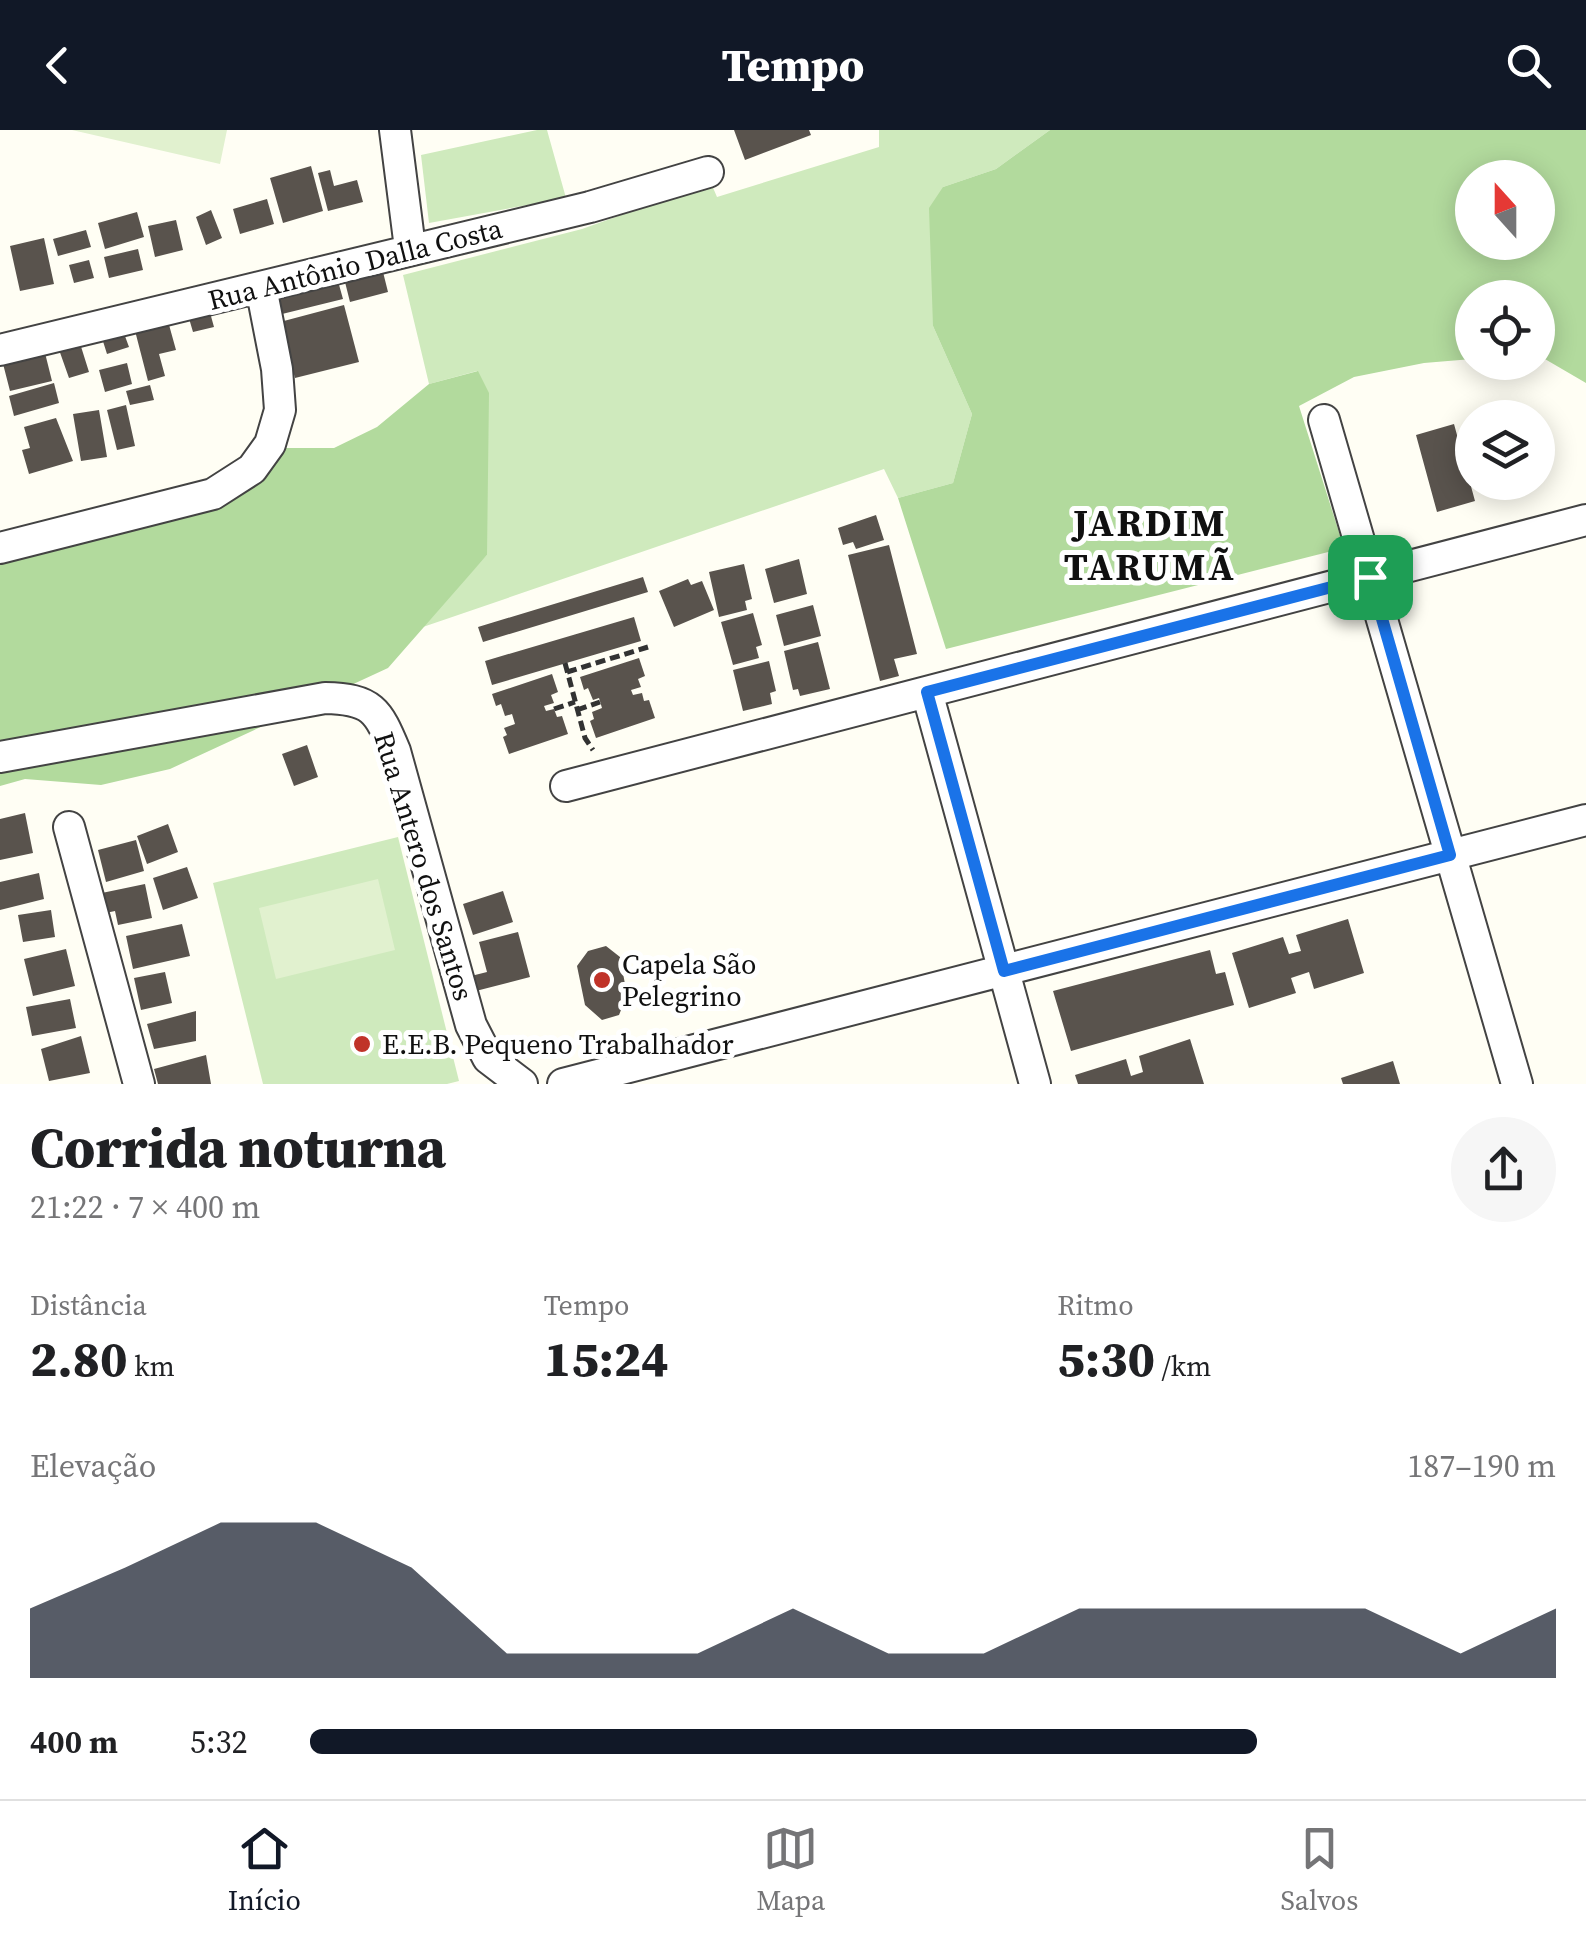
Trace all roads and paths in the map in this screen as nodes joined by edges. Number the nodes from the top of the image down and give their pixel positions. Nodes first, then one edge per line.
1 (395, 130) edge
2 (708, 172) dead end
3 (410, 248) junction
4 (261, 287) junction
5 (0, 350) edge
6 (1324, 420) dead end
7 (1586, 520) edge
8 (0, 548) edge
9 (1370, 577) junction
10 (648, 647) dead end
11 (565, 663) dead end
12 (567, 672) junction
13 (927, 692) junction
14 (600, 702) dead end
15 (576, 706) junction
16 (554, 709) dead end
17 (606, 747) dead end
18 (0, 756) edge
19 (566, 786) dead end
20 (1586, 820) edge
21 (69, 827) dead end
22 (1450, 855) junction
23 (1004, 971) junction
24 (139, 1084) edge
25 (522, 1084) edge
26 (564, 1084) edge
27 (1035, 1084) edge
28 (1517, 1084) edge

1 - 3 street
2 - 3 street, Rua Antônio Dalla Costa
3 - 4 street, Rua Antônio Dalla Costa
4 - 5 street, Rua Antônio Dalla Costa
4 - 8 street
6 - 9 street
7 - 9 street
9 - 13 street
9 - 22 street
10 - 12 path
11 - 12 path
12 - 15 path
13 - 19 street
13 - 23 street
14 - 15 path
15 - 16 path
15 - 17 path
18 - 25 street, Rua Antero dos Santos
20 - 22 street
21 - 24 street
22 - 23 street
22 - 28 street
23 - 26 street
23 - 27 street

